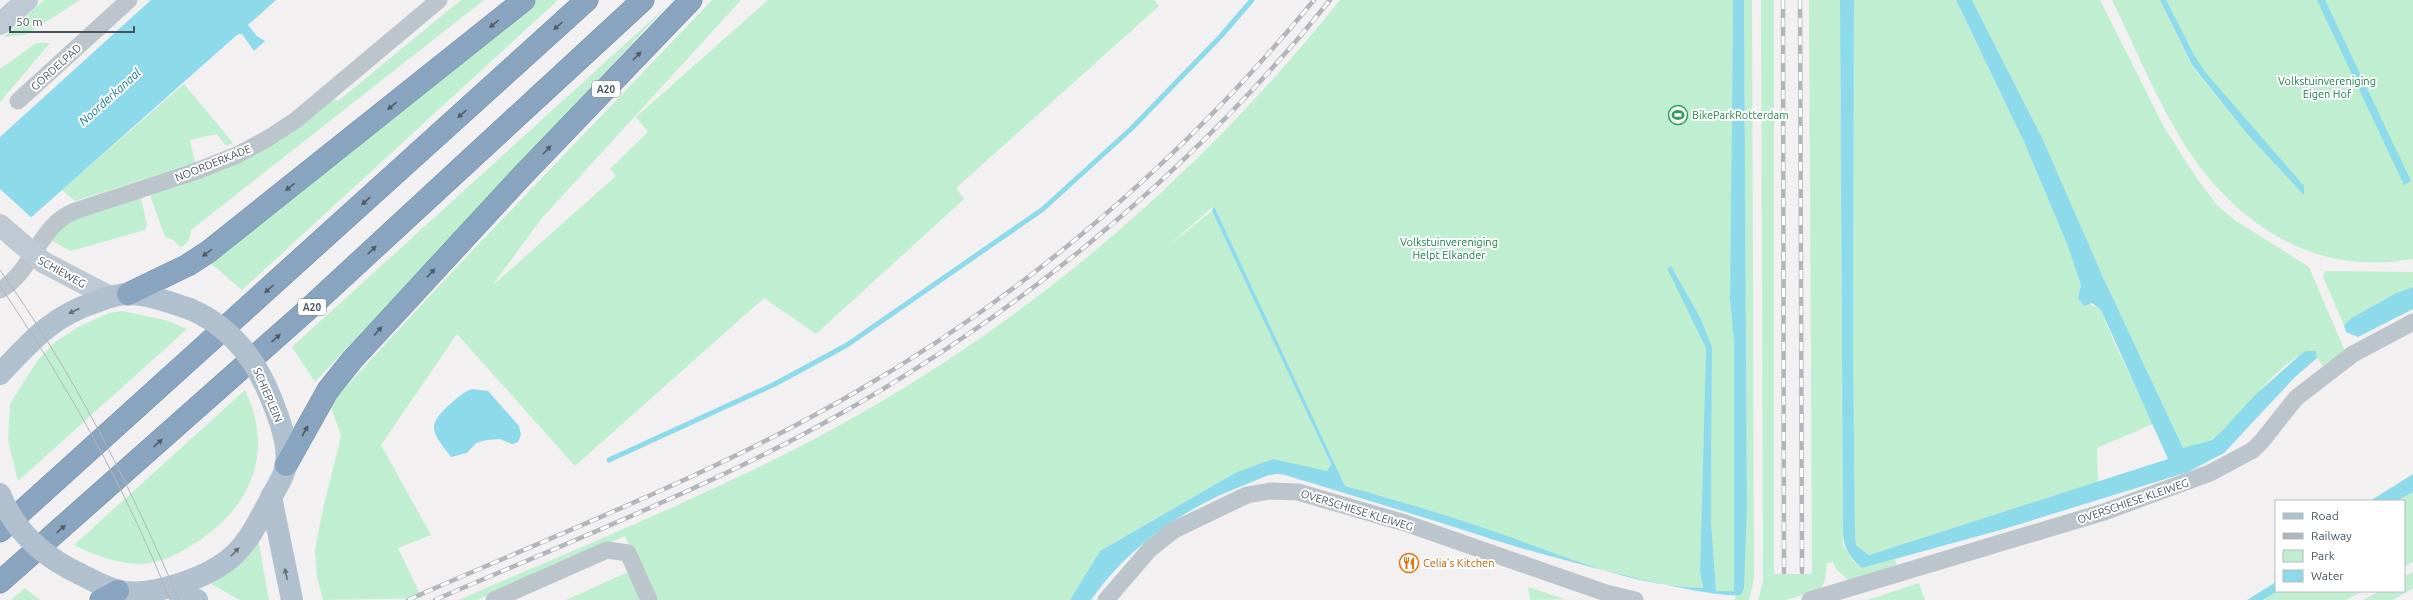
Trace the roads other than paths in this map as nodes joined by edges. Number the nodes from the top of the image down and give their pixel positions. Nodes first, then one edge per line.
1 (7, 0) edge
2 (27, 0) edge
3 (130, 0) edge
4 (439, 0) edge
5 (524, 0) edge
6 (587, 0) edge
7 (643, 0) edge
8 (691, 0) edge
9 (0, 6) edge
10 (0, 24) edge
11 (18, 101) dead end
12 (0, 225) edge
13 (0, 290) edge
14 (119, 296) junction
15 (2413, 322) edge
16 (0, 374) edge
17 (286, 465) junction
18 (0, 494) edge
19 (271, 496) junction
20 (0, 531) edge
21 (0, 582) edge
22 (169, 587) junction
23 (110, 596) edge
24 (197, 600) edge
25 (292, 600) edge
26 (494, 600) edge
27 (649, 600) edge
28 (1106, 600) edge
29 (1635, 600) edge
30 (1810, 600) edge

1 - 9 main road
2 - 10 main road
3 - 11 street, GORDELPAD
4 - 13 street, NOORDERKADE
5 -> 14 highway
6 -> 20 highway
21 -> 7 highway, A20
17 -> 8 highway, A20
12 - 14 main road, SCHIEWEG, bridge
14 -> 16 main road
14 - 17 main road, SCHIEPLEIN, bridge
15 - 30 street, OVERSCHIESE KLEIWEG
17 - 19 main road, SCHIEPLEIN
18 - 23 main road, SCHIEPLEIN, bridge
22 -> 19 main road, SCHIEPLEIN
25 -> 19 main road
22 - 23 main road, SCHIEPLEIN
22 - 24 main road
26 - 27 street
28 - 29 street, OVERSCHIESE KLEIWEG

